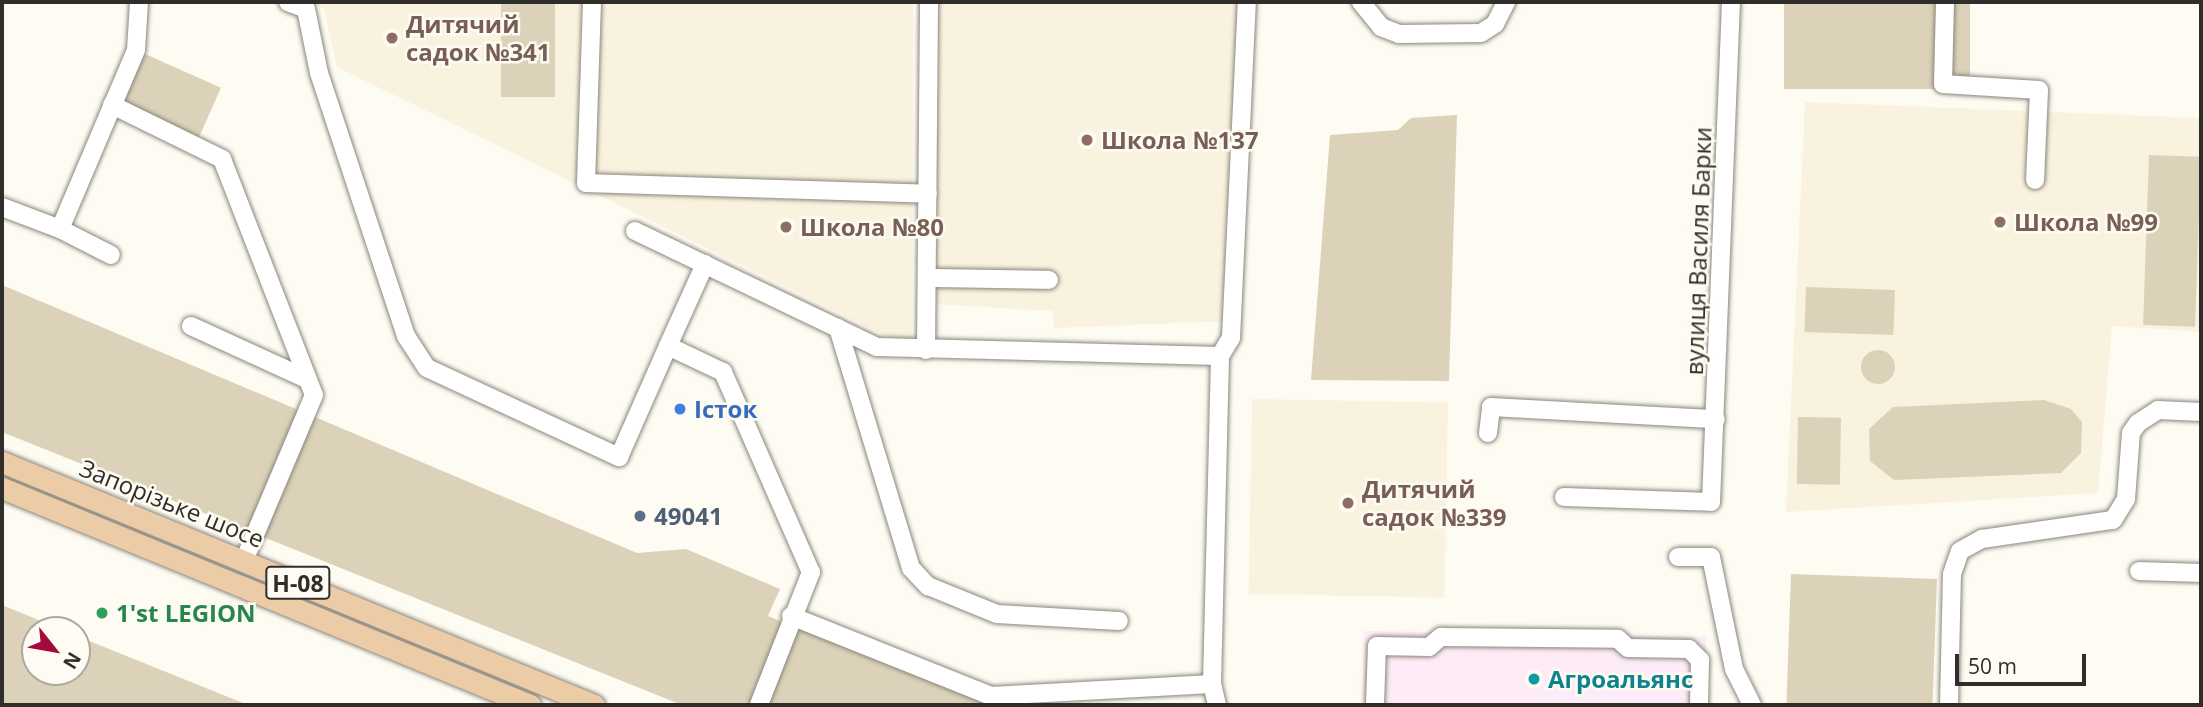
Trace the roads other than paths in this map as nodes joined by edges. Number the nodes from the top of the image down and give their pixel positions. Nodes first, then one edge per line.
1 (139, 2) edge
2 (288, 2) edge
3 (592, 2) edge
4 (929, 2) edge
5 (1247, 2) edge
6 (1361, 2) edge
7 (1506, 2) edge
8 (1731, 2) edge
9 (1945, 2) edge
10 (112, 105) junction
11 (2035, 180) dead end
12 (928, 194) junction
13 (2, 206) edge
14 (60, 229) junction
15 (635, 231) dead end
16 (110, 255) dead end
17 (705, 264) junction
18 (928, 278) junction
19 (1049, 280) dead end
20 (191, 326) dead end
21 (838, 328) junction
22 (668, 345) junction
23 (926, 350) junction
24 (1220, 356) junction
25 (307, 379) junction
26 (2201, 412) edge
27 (1716, 419) junction
28 (1489, 433) dead end
29 (2, 462) edge
30 (2, 488) edge
31 (1564, 497) dead end
32 (1678, 557) dead end
33 (243, 561) junction
34 (2138, 571) dead end
35 (2201, 573) edge
36 (234, 582) junction
37 (791, 616) junction
38 (1119, 621) dead end
39 (1212, 684) junction
40 (503, 699) edge
41 (530, 705) edge
42 (594, 705) edge
43 (760, 705) edge
44 (1217, 705) edge
45 (1374, 705) edge
46 (1699, 705) edge
47 (1752, 705) edge
48 (1949, 705) edge

1 - 10 lane
2 - 22 lane
3 - 12 lane
4 - 12 lane
5 - 24 lane
6 - 7 lane
8 - 27 lane, вулиця Василя Барки
9 - 11 lane
10 - 14 lane
10 - 25 lane
12 - 18 lane
13 - 14 lane
14 - 16 lane
15 - 17 lane
17 - 21 lane
17 - 22 lane
18 - 19 lane
18 - 23 lane
20 - 25 lane
21 - 23 lane
21 - 38 lane
22 - 37 lane
23 - 24 lane
24 - 39 lane
25 - 33 lane
26 - 48 lane
27 - 28 lane
27 - 31 lane, вулиця Василя Барки
29 - 33 main road, Запорізьке шосе / Н-08
30 - 36 main road, Запорізьке шосе / Н-08
32 - 47 lane
33 - 36 main road
33 - 42 main road, Запорізьке шосе / Н-08
34 - 35 lane
36 - 40 main road, Запорізьке шосе / Н-08
37 - 39 lane
37 - 43 lane
39 - 44 lane
40 - 41 main road, Запорізьке шосе / Н-08
45 - 46 lane

